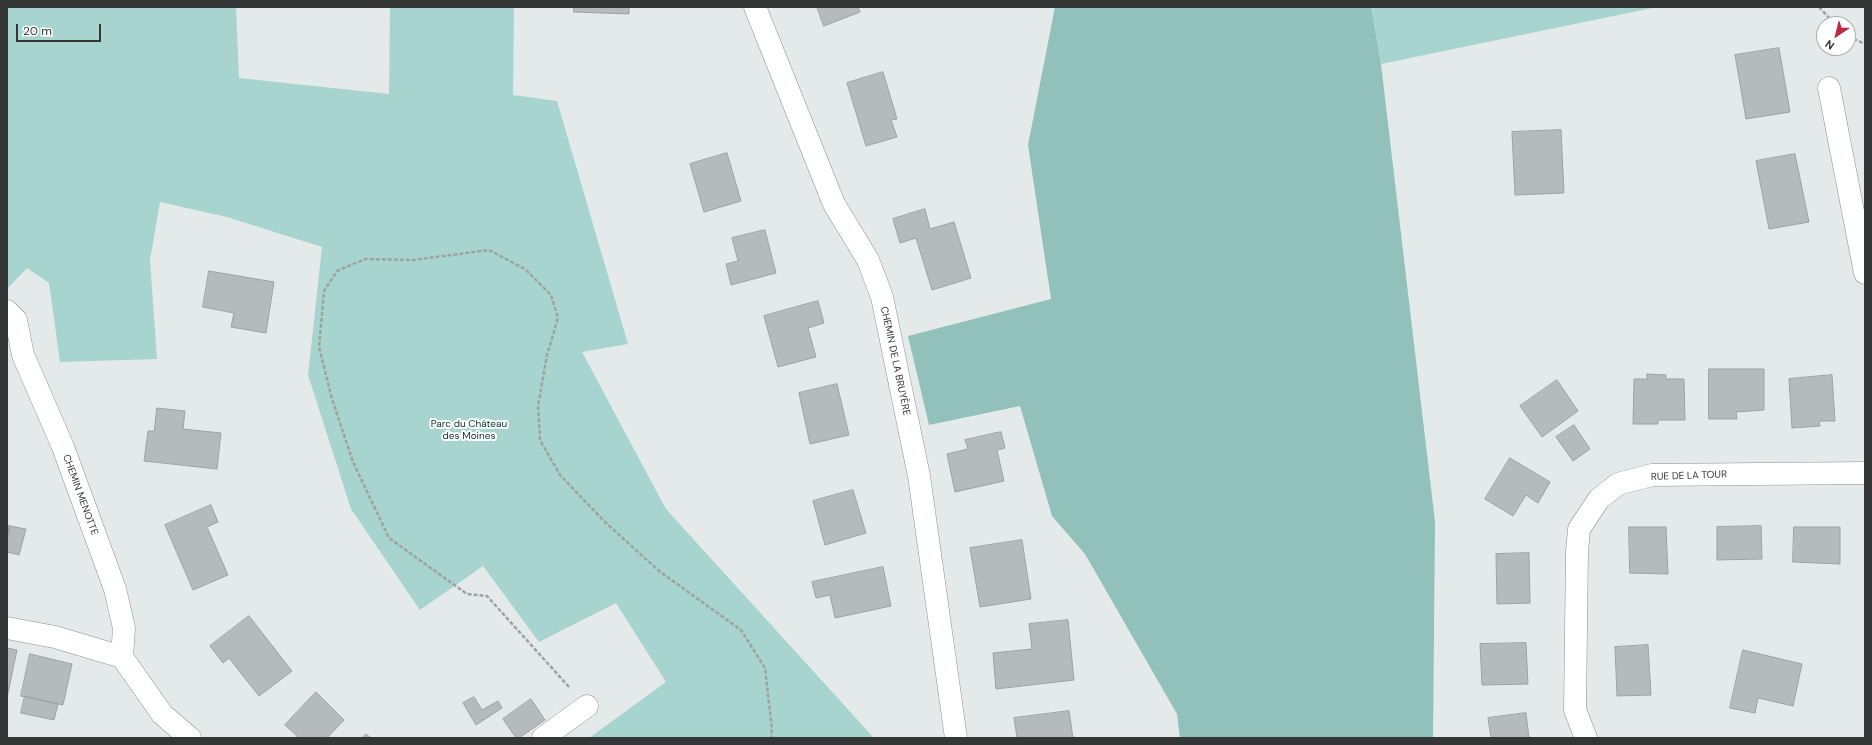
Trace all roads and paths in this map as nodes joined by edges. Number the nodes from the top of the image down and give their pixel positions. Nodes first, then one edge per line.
1 (755, 7) edge
2 (1819, 7) edge
3 (1827, 16) edge
4 (1829, 88) dead end
5 (1865, 273) edge
6 (7, 311) edge
7 (15, 352) edge
8 (1865, 473) edge
9 (7, 628) edge
10 (122, 657) junction
11 (587, 706) joint
12 (190, 738) edge
13 (543, 738) edge
14 (771, 738) edge
15 (956, 738) edge
16 (1586, 738) edge

1 - 15 street, CHEMIN DE LA BRUYÈRE
2 - 3 path
4 - 5 street
6 - 7 street, CHEMIN MENOTTE
7 - 10 street, CHEMIN MENOTTE
8 - 16 street, RUE DE LA TOUR
9 - 10 street
10 - 12 street
11 - 13 street
11 - 14 path

